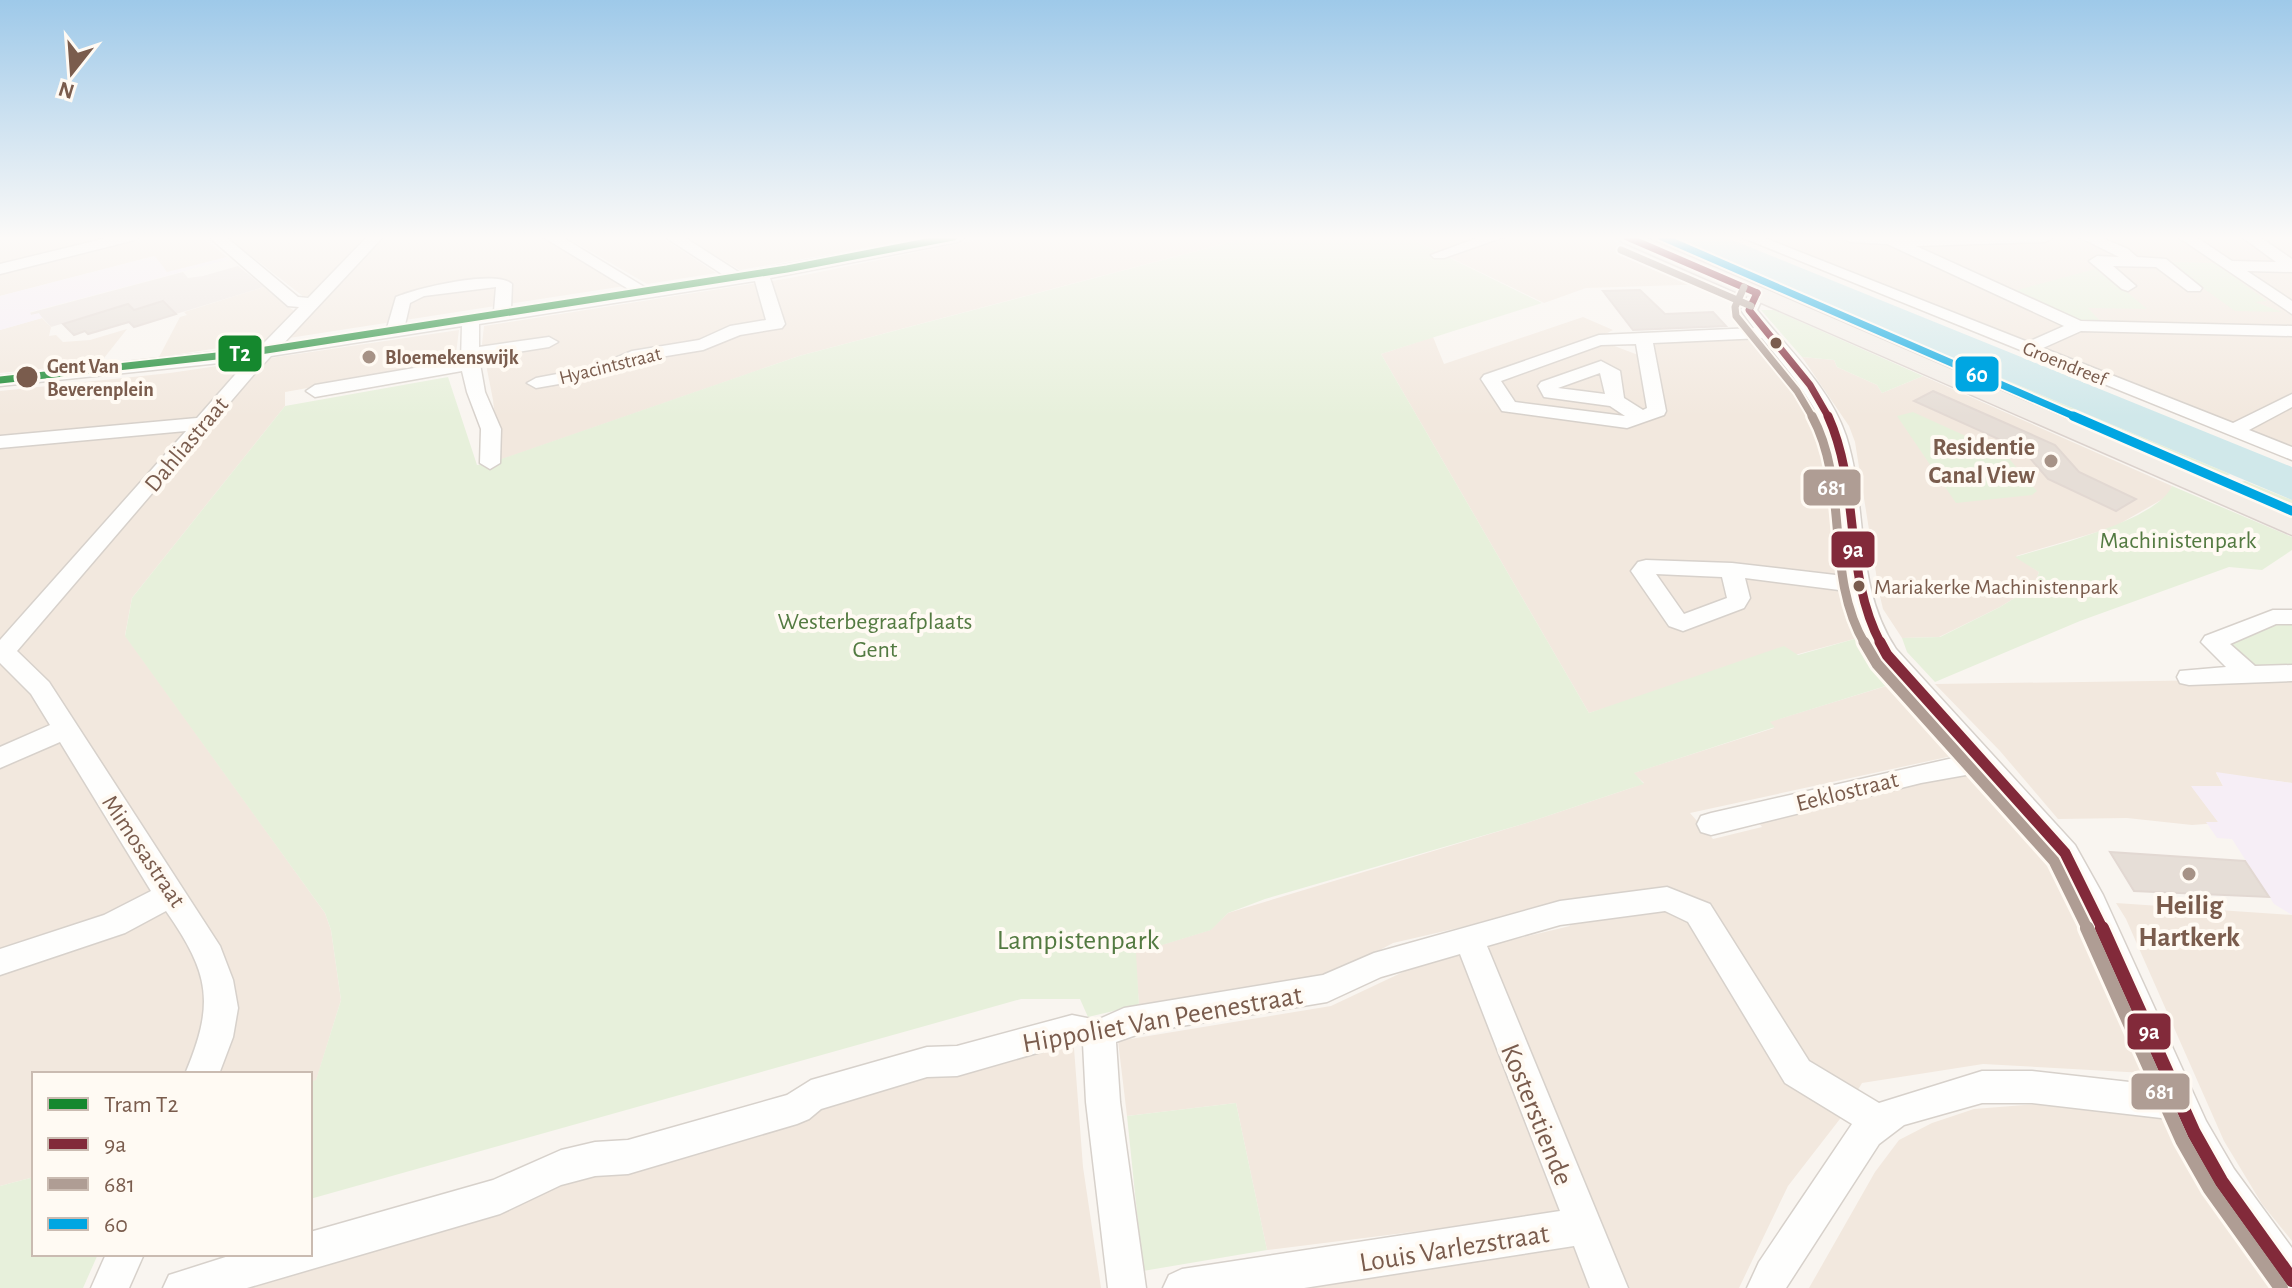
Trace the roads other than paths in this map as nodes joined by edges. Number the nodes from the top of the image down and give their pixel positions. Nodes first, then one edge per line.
1 (288, 297) edge
2 (319, 297) edge
3 (409, 297) edge
4 (503, 297) edge
5 (620, 297) edge
6 (768, 297) edge
7 (1755, 297) edge
8 (1766, 297) edge
9 (1900, 297) edge
10 (2015, 297) edge
11 (2275, 297) edge
12 (313, 303) junction
13 (2292, 309) edge
14 (502, 315) junction
15 (471, 320) junction
16 (2078, 326) junction
17 (395, 331) junction
18 (2292, 331) edge
19 (1767, 333) junction
20 (1641, 338) junction
21 (549, 342) dead end
22 (2028, 349) junction
23 (267, 351) junction
24 (470, 359) junction
25 (0, 381) edge
26 (536, 383) dead end
27 (315, 391) dead end
28 (2292, 400) edge
29 (1615, 401) dead end
30 (1642, 417) junction
31 (205, 423) junction
32 (2233, 431) junction
33 (0, 442) edge
34 (2292, 454) edge
35 (490, 463) dead end
36 (2292, 526) edge
37 (1732, 570) dead end
38 (1859, 585) junction
39 (2292, 617) edge
40 (0, 652) edge
41 (2292, 673) edge
42 (2248, 674) junction
43 (2189, 677) dead end
44 (65, 729) junction
45 (0, 758) edge
46 (1984, 762) junction
47 (1711, 824) dead end
48 (172, 894) junction
49 (1469, 939) junction
50 (0, 962) edge
51 (1099, 1035) junction
52 (203, 1072) edge
53 (2181, 1104) junction
54 (1880, 1122) junction
55 (1583, 1226) junction
56 (312, 1250) edge
57 (124, 1256) edge
58 (293, 1256) edge
59 (2292, 1280) edge
60 (110, 1288) edge
61 (182, 1288) edge
62 (1127, 1288) edge
63 (1182, 1288) edge
64 (1609, 1288) edge
65 (1766, 1288) edge

1 - 12 street
2 - 12 street, Dahliastraat
3 - 17 street
4 - 14 street
5 - 14 street
6 - 26 street, Hyacintstraat
7 - 19 street
8 - 36 main road
9 - 22 street, Groendreef
10 - 16 street
11 - 13 street
12 - 23 street, Dahliastraat
14 - 15 street
15 - 17 street
15 - 24 street
16 - 18 street
16 - 22 street
17 - 23 street
19 - 20 street
19 - 38 street
20 - 30 street
20 - 30 street
21 - 24 street
22 - 32 street, Groendreef
23 - 25 street
23 - 31 street, Dahliastraat
24 - 27 street
24 - 35 street
28 - 32 street
29 - 30 street
31 - 33 street
31 - 40 street, Dahliastraat
32 - 34 street, Groendreef
37 - 38 street
38 - 46 street
39 - 42 street
40 - 44 street, Mimosastraat
41 - 42 street
42 - 43 street
44 - 45 street
44 - 48 street, Mimosastraat
46 - 47 street, Eeklostraat
46 - 53 street
48 - 50 street
48 - 52 street, Mimosastraat
49 - 51 street, Hippoliet Van Peenestraat
49 - 54 street, Hippoliet Van Peenestraat
49 - 55 street, Kosterstiende
51 - 56 street, Hippoliet Van Peenestraat
51 - 62 street
53 - 54 street
53 - 59 street
54 - 65 street
55 - 63 street, Louis Varlezstraat
55 - 64 street, Kosterstiende
57 - 60 street
58 - 61 street

